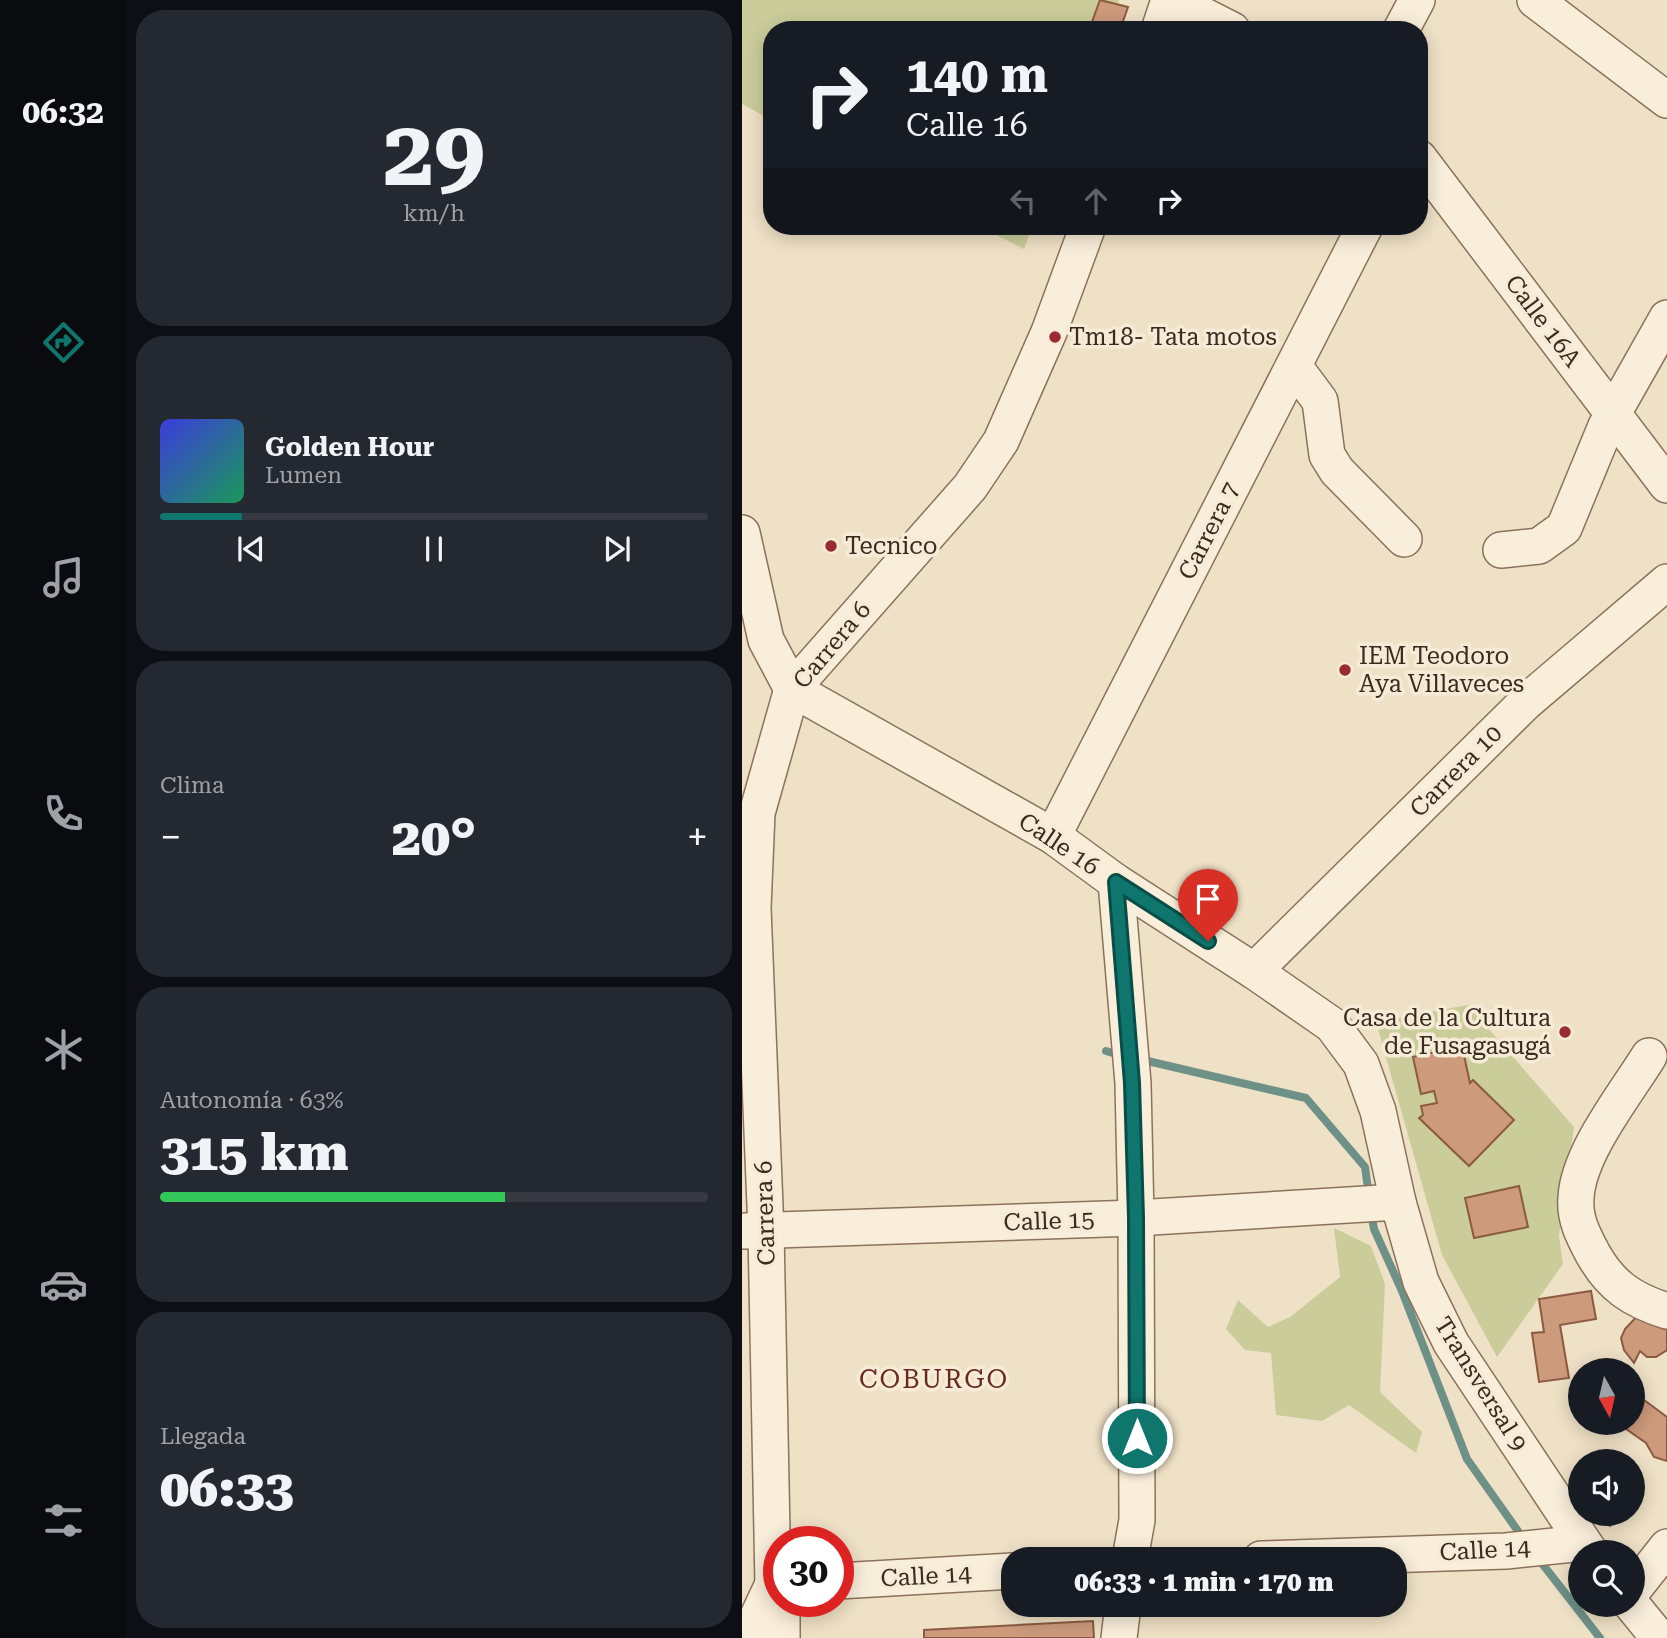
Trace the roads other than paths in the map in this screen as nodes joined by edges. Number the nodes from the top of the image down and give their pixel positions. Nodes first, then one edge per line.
1 (1171, 0) edge
2 (1417, 0) edge
3 (1535, 0) edge
4 (1162, 21) edge
5 (1214, 21) edge
6 (1406, 21) edge
7 (1667, 100) edge
8 (1428, 170) edge
9 (1085, 235) edge
10 (1360, 235) edge
11 (1667, 318) edge
12 (1294, 366) junction
13 (1614, 415) junction
14 (1667, 485) edge
15 (742, 533) edge
16 (1404, 539) dead end
17 (1501, 550) dead end
18 (1667, 582) edge
19 (792, 689) junction
20 (750, 812) edge
21 (1054, 836) junction
22 (1116, 882) junction
23 (1254, 971) junction
24 (1649, 1056) dead end
25 (1393, 1202) junction
26 (1136, 1218) junction
27 (754, 1231) edge
28 (1667, 1311) edge
29 (1582, 1540) edge
30 (1132, 1547) edge
31 (1667, 1547) edge
32 (1568, 1548) edge
33 (763, 1550) edge
34 (1407, 1553) edge
35 (1001, 1571) edge
36 (1645, 1575) edge
37 (854, 1580) edge
38 (763, 1589) edge
39 (782, 1617) edge
40 (1122, 1617) edge
41 (1642, 1617) edge
42 (756, 1638) edge
43 (782, 1638) edge
44 (1119, 1638) edge
45 (1659, 1638) edge

1 - 4 street
1 - 5 street
2 - 6 street
3 - 7 street
8 - 13 street, Calle 16A
9 - 19 street, Carrera 6
10 - 12 street, Carrera 7
11 - 13 street
12 - 16 street
12 - 21 street, Carrera 7
13 - 14 street, Calle 16A
13 - 17 street
15 - 19 street
18 - 23 street, Carrera 10
19 - 20 street, Carrera 6
19 - 21 street, Calle 16
20 - 27 street, Carrera 6
21 - 22 street, Calle 16
22 - 23 street, Calle 16
22 - 26 street
23 - 25 street, Calle 16
24 - 28 street
25 - 26 street, Calle 15
25 - 29 street, Transversal 9
26 - 27 street, Calle 15
26 - 30 street
27 - 33 street, Carrera 6
31 - 36 street
32 - 34 street, Calle 14
35 - 37 street, Calle 14
38 - 42 street, Carrera 6
39 - 43 street, Carrera 6
40 - 44 street
41 - 45 street

